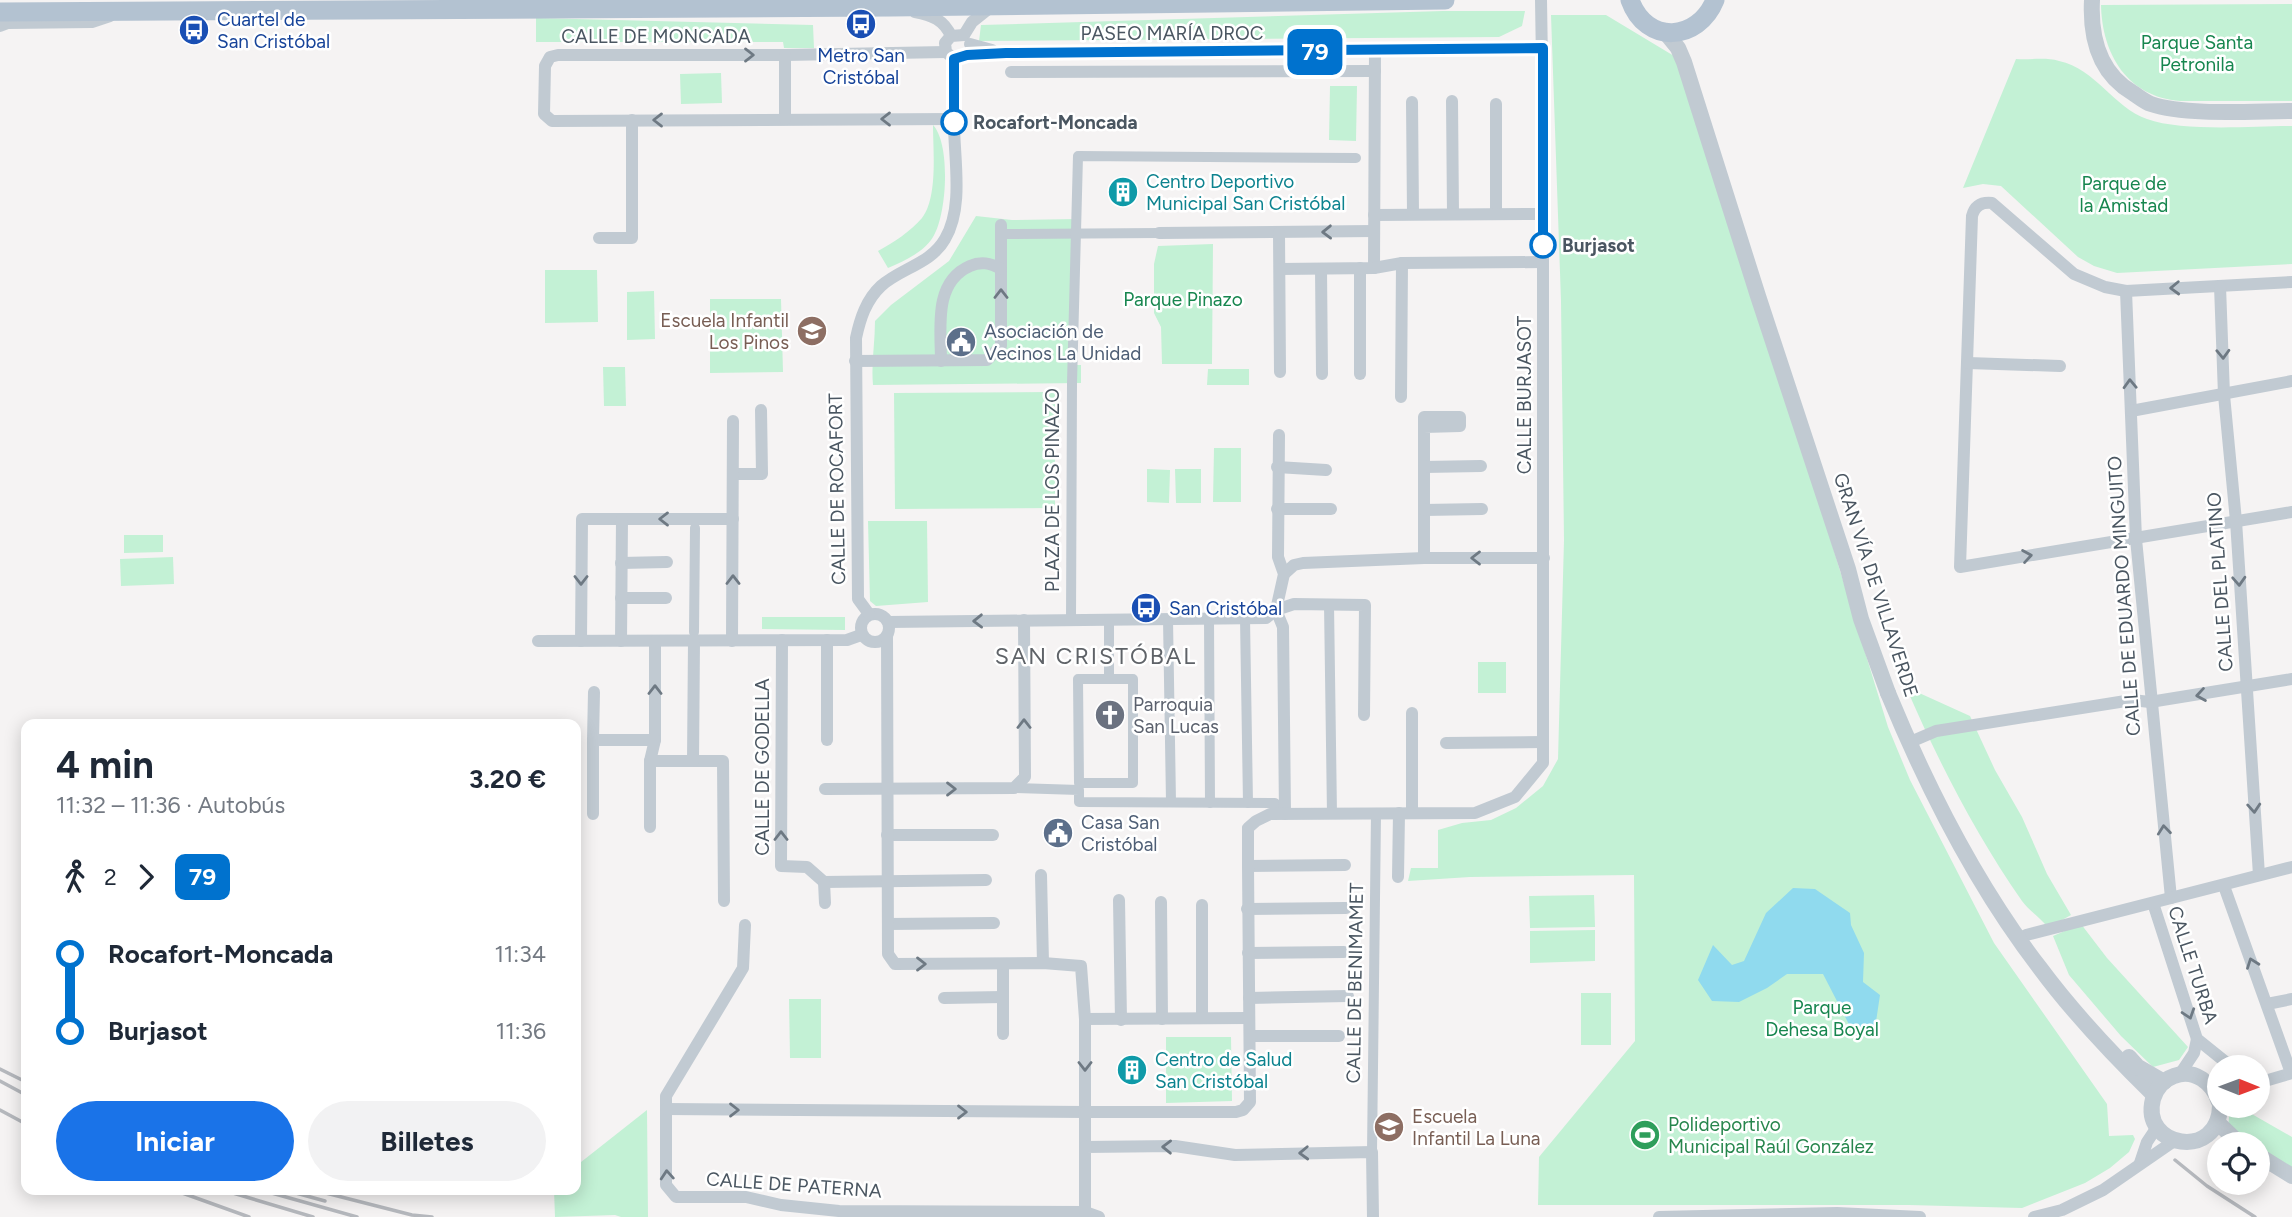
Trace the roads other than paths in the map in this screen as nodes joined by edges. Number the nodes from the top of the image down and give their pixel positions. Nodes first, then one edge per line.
1 (1445, 0) edge
2 (1541, 0) edge
3 (1630, 0) edge
4 (1715, 0) edge
5 (2093, 5) edge
6 (992, 6) junction
7 (891, 7) junction
8 (0, 12) edge
9 (123, 12) junction
10 (0, 26) edge
11 (1687, 30) junction
12 (1665, 32) junction
13 (959, 47) junction
14 (1543, 48) junction
15 (1375, 51) junction
16 (785, 55) junction
17 (1375, 71) junction
18 (1011, 72) dead end
19 (1452, 101) dead end
20 (1412, 102) dead end
21 (1496, 104) dead end
22 (2292, 111) edge
23 (785, 119) junction
24 (954, 119) junction
25 (632, 120) junction
26 (1356, 158) dead end
27 (1413, 214) junction
28 (1453, 214) junction
29 (1496, 214) junction
30 (1543, 214) junction
31 (1374, 215) junction
32 (1001, 230) joint
33 (1374, 231) junction
34 (1159, 233) joint
35 (1279, 233) junction
36 (1076, 234) junction
37 (599, 238) dead end
38 (1543, 262) junction
39 (1402, 263) junction
40 (1321, 268) junction
41 (1367, 268) junction
42 (1001, 269) junction
43 (1280, 269) junction
44 (2292, 282) edge
45 (2220, 286) junction
46 (2126, 291) junction
47 (941, 360) junction
48 (855, 361) junction
49 (1968, 363) junction
50 (2060, 366) dead end
51 (1280, 372) dead end
52 (1322, 374) dead end
53 (1360, 374) dead end
54 (2292, 381) edge
55 (2224, 395) junction
56 (1401, 397) dead end
57 (761, 410) dead end
58 (2131, 411) junction
59 (733, 421) dead end
60 (1424, 426) dead end
61 (1279, 435) dead end
62 (1481, 466) dead end
63 (1277, 467) junction
64 (1424, 467) junction
65 (1326, 470) dead end
66 (733, 474) junction
67 (1277, 509) junction
68 (1332, 509) dead end
69 (1482, 509) dead end
70 (1424, 510) junction
71 (2292, 512) edge
72 (622, 519) junction
73 (733, 519) junction
74 (2236, 522) junction
75 (695, 528) dead end
76 (2136, 539) junction
77 (1424, 558) junction
78 (1544, 558) junction
79 (621, 562) junction
80 (667, 562) dead end
81 (1284, 574) junction
82 (666, 597) dead end
83 (621, 598) junction
84 (1329, 604) junction
85 (1276, 610) junction
86 (869, 614) junction
87 (1245, 618) junction
88 (1168, 619) junction
89 (1209, 619) junction
90 (1024, 620) junction
91 (1071, 620) junction
92 (1109, 620) junction
93 (888, 622) junction
94 (862, 635) junction
95 (694, 636) junction
96 (887, 636) junction
97 (732, 640) junction
98 (782, 640) junction
99 (827, 640) junction
100 (538, 641) dead end
101 (581, 641) junction
102 (621, 641) junction
103 (655, 641) junction
104 (1109, 679) junction
105 (2292, 679) edge
106 (2246, 688) junction
107 (594, 692) dead end
108 (1891, 692) junction
109 (2150, 702) junction
110 (1412, 713) dead end
111 (1364, 715) dead end
112 (593, 740) junction
113 (655, 740) junction
114 (827, 740) dead end
115 (1915, 740) junction
116 (1543, 741) junction
117 (1446, 743) dead end
118 (650, 761) junction
119 (693, 761) junction
120 (1079, 786) junction
121 (1014, 788) junction
122 (825, 789) dead end
123 (887, 789) junction
124 (1171, 802) junction
125 (1210, 803) junction
126 (1248, 803) junction
127 (1399, 813) junction
128 (1412, 813) junction
129 (593, 814) dead end
130 (1285, 814) junction
131 (1332, 814) junction
132 (1376, 814) junction
133 (650, 827) dead end
134 (887, 835) junction
135 (993, 835) dead end
136 (1345, 865) dead end
137 (1248, 866) junction
138 (2292, 867) edge
139 (1041, 875) dead end
140 (2259, 875) junction
141 (1398, 877) dead end
142 (986, 880) dead end
143 (888, 881) junction
144 (824, 882) junction
145 (2224, 886) junction
146 (2171, 898) junction
147 (1119, 900) dead end
148 (724, 901) dead end
149 (1161, 902) dead end
150 (825, 903) dead end
151 (2153, 903) junction
152 (1202, 905) dead end
153 (1346, 908) dead end
154 (1247, 909) junction
155 (994, 923) dead end
156 (745, 925) dead end
157 (888, 925) junction
158 (2026, 935) junction
159 (1344, 952) dead end
160 (1248, 953) junction
161 (1003, 964) junction
162 (1043, 964) junction
163 (1348, 996) dead end
164 (1003, 997) junction
165 (944, 998) dead end
166 (1249, 998) junction
167 (2292, 999) edge
168 (2267, 1004) junction
169 (1162, 1018) junction
170 (1202, 1018) junction
171 (1248, 1018) junction
172 (1085, 1019) junction
173 (1121, 1020) junction
174 (1003, 1034) dead end
175 (1251, 1036) junction
176 (1339, 1036) dead end
177 (2197, 1039) junction
178 (2217, 1055) edge
179 (2291, 1073) edge
180 (2180, 1074) junction
181 (2270, 1079) edge
182 (2207, 1082) edge
183 (2159, 1089) junction
184 (666, 1109) junction
185 (1085, 1112) junction
186 (2214, 1118) edge
187 (2218, 1118) edge
188 (2157, 1127) junction
189 (2230, 1132) edge
190 (2174, 1141) junction
191 (1085, 1147) junction
192 (1372, 1152) junction
193 (2270, 1162) edge
194 (2140, 1163) junction
195 (2270, 1170) edge
196 (2292, 1176) edge
197 (2292, 1183) edge
198 (1085, 1212) junction
199 (1099, 1217) edge
200 (1374, 1217) edge
201 (1659, 1217) edge
202 (1920, 1217) edge
203 (2034, 1217) edge

1 - 6 main road
2 - 14 street
3 - 12 main road, bridge
4 - 11 main road, bridge
5 - 22 street
6 - 7 main road
6 - 13 street
7 - 9 main road
7 - 13 street
8 - 9 main road
9 - 10 street
11 - 12 main road, bridge
11 - 108 street, GRAN VÍA DE VILLAVERDE
12 - 108 street, GRAN VÍA DE VILLAVERDE, bridge
13 - 15 street, PASEO MARÍA DROC
13 - 16 street, CALLE DE MONCADA
13 - 24 street, CALLE DE ROCAFORT
14 - 15 street, PASEO MARÍA DROC
14 - 30 street, CALLE BURJASOT
15 - 17 street
16 - 23 street
25 -> 16 street, CALLE DE MONCADA
17 - 18 street, PASEO MARÍA DROC
17 - 31 street
19 - 28 street
20 - 27 street
21 - 29 street
24 -> 23 street, CALLE DE MONCADA
23 -> 25 street, CALLE DE MONCADA
24 - 48 street, CALLE DE ROCAFORT
25 - 37 street
26 - 36 street, PLAZA DE LOS PINAZO
27 - 28 street
27 - 31 street
28 - 29 street
29 - 30 street
30 - 38 street, CALLE BURJASOT
31 - 33 street
32 - 36 street
32 - 42 street
33 -> 35 street
33 - 41 street
34 - 35 street
34 - 36 street
35 - 43 street
36 - 91 street, PLAZA DE LOS PINAZO
38 - 39 street
38 - 78 street, CALLE BURJASOT
39 - 41 street
39 - 56 street
40 - 41 street
40 - 43 street
40 - 52 street
41 - 53 street
42 - 47 street
47 -> 42 street
43 - 51 street
44 - 45 street
45 -> 46 street
45 -> 55 street, CALLE DEL PLATINO
46 - 49 street
58 -> 46 street, CALLE DE EDUARDO MINGUITO
47 - 48 street
48 - 86 street, CALLE DE ROCAFORT
49 - 50 street
49 -> 76 street
54 - 55 street
55 - 58 street
55 - 74 street, CALLE DEL PLATINO
57 - 66 street
58 - 76 street, CALLE DE EDUARDO MINGUITO
59 - 66 street
60 - 64 street
61 - 63 street
62 - 64 street
63 - 65 street
63 - 67 street
64 - 70 street
66 - 73 street
67 - 68 street
67 - 81 street
69 - 70 street
70 - 77 street
71 - 74 street
73 -> 72 street
72 - 79 street
72 -> 101 street
97 -> 73 street
74 - 76 street
74 -> 106 street, CALLE DEL PLATINO
75 - 95 street
76 - 109 street, CALLE DE EDUARDO MINGUITO
78 -> 77 street
77 - 81 street
78 - 116 street, CALLE BURJASOT
79 - 80 street
79 - 83 street
81 - 85 street
82 - 83 street
83 - 102 street
84 - 85 street
84 - 111 street
84 - 131 street
85 - 87 street
85 - 130 street
86 - 93 street
86 - 94 street
87 - 89 street
87 - 126 street
88 - 89 street
88 - 92 street
88 - 124 street
89 - 125 street
90 - 91 street
90 -> 93 street
121 -> 90 street
91 - 92 street
92 - 104 street
93 - 96 street
94 - 96 street
94 - 99 street
95 - 97 street
95 - 103 street
95 - 119 street
96 - 123 street
97 - 98 street
98 - 99 street
144 -> 98 street, CALLE DE GODELLA
99 - 114 street
100 - 101 street
101 - 102 street
102 - 103 street
113 -> 103 street
104 - 120 street
104 - 120 street
105 - 106 street
106 -> 109 street
106 -> 140 street, CALLE DEL PLATINO
107 - 112 street
108 - 115 street, GRAN VÍA DE VILLAVERDE
108 - 183 street, GRAN VÍA DE VILLAVERDE
109 - 115 street
146 -> 109 street, CALLE DE EDUARDO MINGUITO
110 - 128 street
112 - 113 street
112 - 129 street
113 - 118 street
115 - 158 street, GRAN VÍA DE VILLAVERDE
116 - 117 street
116 - 128 street, CALLE BURJASOT
118 - 119 street, CALLE DE GODELLA
118 - 133 street
119 - 148 street, CALLE DE GODELLA
120 - 121 street
120 - 124 street
123 -> 121 street
122 - 123 street
123 - 134 street
124 - 125 street
125 - 126 street
126 - 130 street
127 - 128 street, CALLE BURJASOT
127 - 132 street, CALLE BURJASOT
127 - 141 street
130 - 131 street, CALLE BURJASOT
130 - 137 street
131 - 132 street, CALLE BURJASOT
132 - 192 street, CALLE DE BENIMAMET
134 - 135 street
134 - 143 street
136 - 137 street, CALLE DE BENIMAMET
137 - 154 street
138 - 140 street
139 - 162 street
140 - 145 street
142 - 143 street
143 - 144 street, CALLE DE GODELLA
143 - 157 street
144 - 150 street
145 - 146 street
168 -> 145 street
146 - 151 street
147 - 173 street
149 - 169 street
151 - 158 street
151 -> 177 street, CALLE TURBA
152 - 170 street
153 - 154 street, CALLE DE BENIMAMET
154 - 160 street
155 - 157 street
156 - 184 street, CALLE DE PATERNA
157 -> 161 street
158 - 183 street, GRAN VÍA DE VILLAVERDE
159 - 160 street, CALLE DE BENIMAMET
160 - 166 street
161 - 162 street
161 - 164 street
162 - 172 street
163 - 166 street, CALLE DE BENIMAMET
164 - 165 street
164 - 174 street
166 - 171 street
167 - 168 street
168 - 179 street
169 - 170 street
169 - 173 street
170 - 171 street
171 - 175 street
172 - 173 street
172 -> 185 street
175 - 176 street, CALLE DE BENIMAMET
175 - 185 street
177 - 178 street, CALLE TURBA
177 - 180 street, CALLE TURBA
179 - 181 street
180 - 182 street
180 - 183 street
183 - 188 street
184 -> 185 street
198 -> 184 street, CALLE DE PATERNA
185 - 191 street
186 - 190 street
187 - 189 street
188 - 190 street
188 - 194 street
190 - 194 street
192 -> 191 street
191 - 198 street
192 - 200 street, CALLE DE BENIMAMET
193 - 196 street
194 - 203 street
195 - 197 street
198 - 199 street
201 - 202 street

